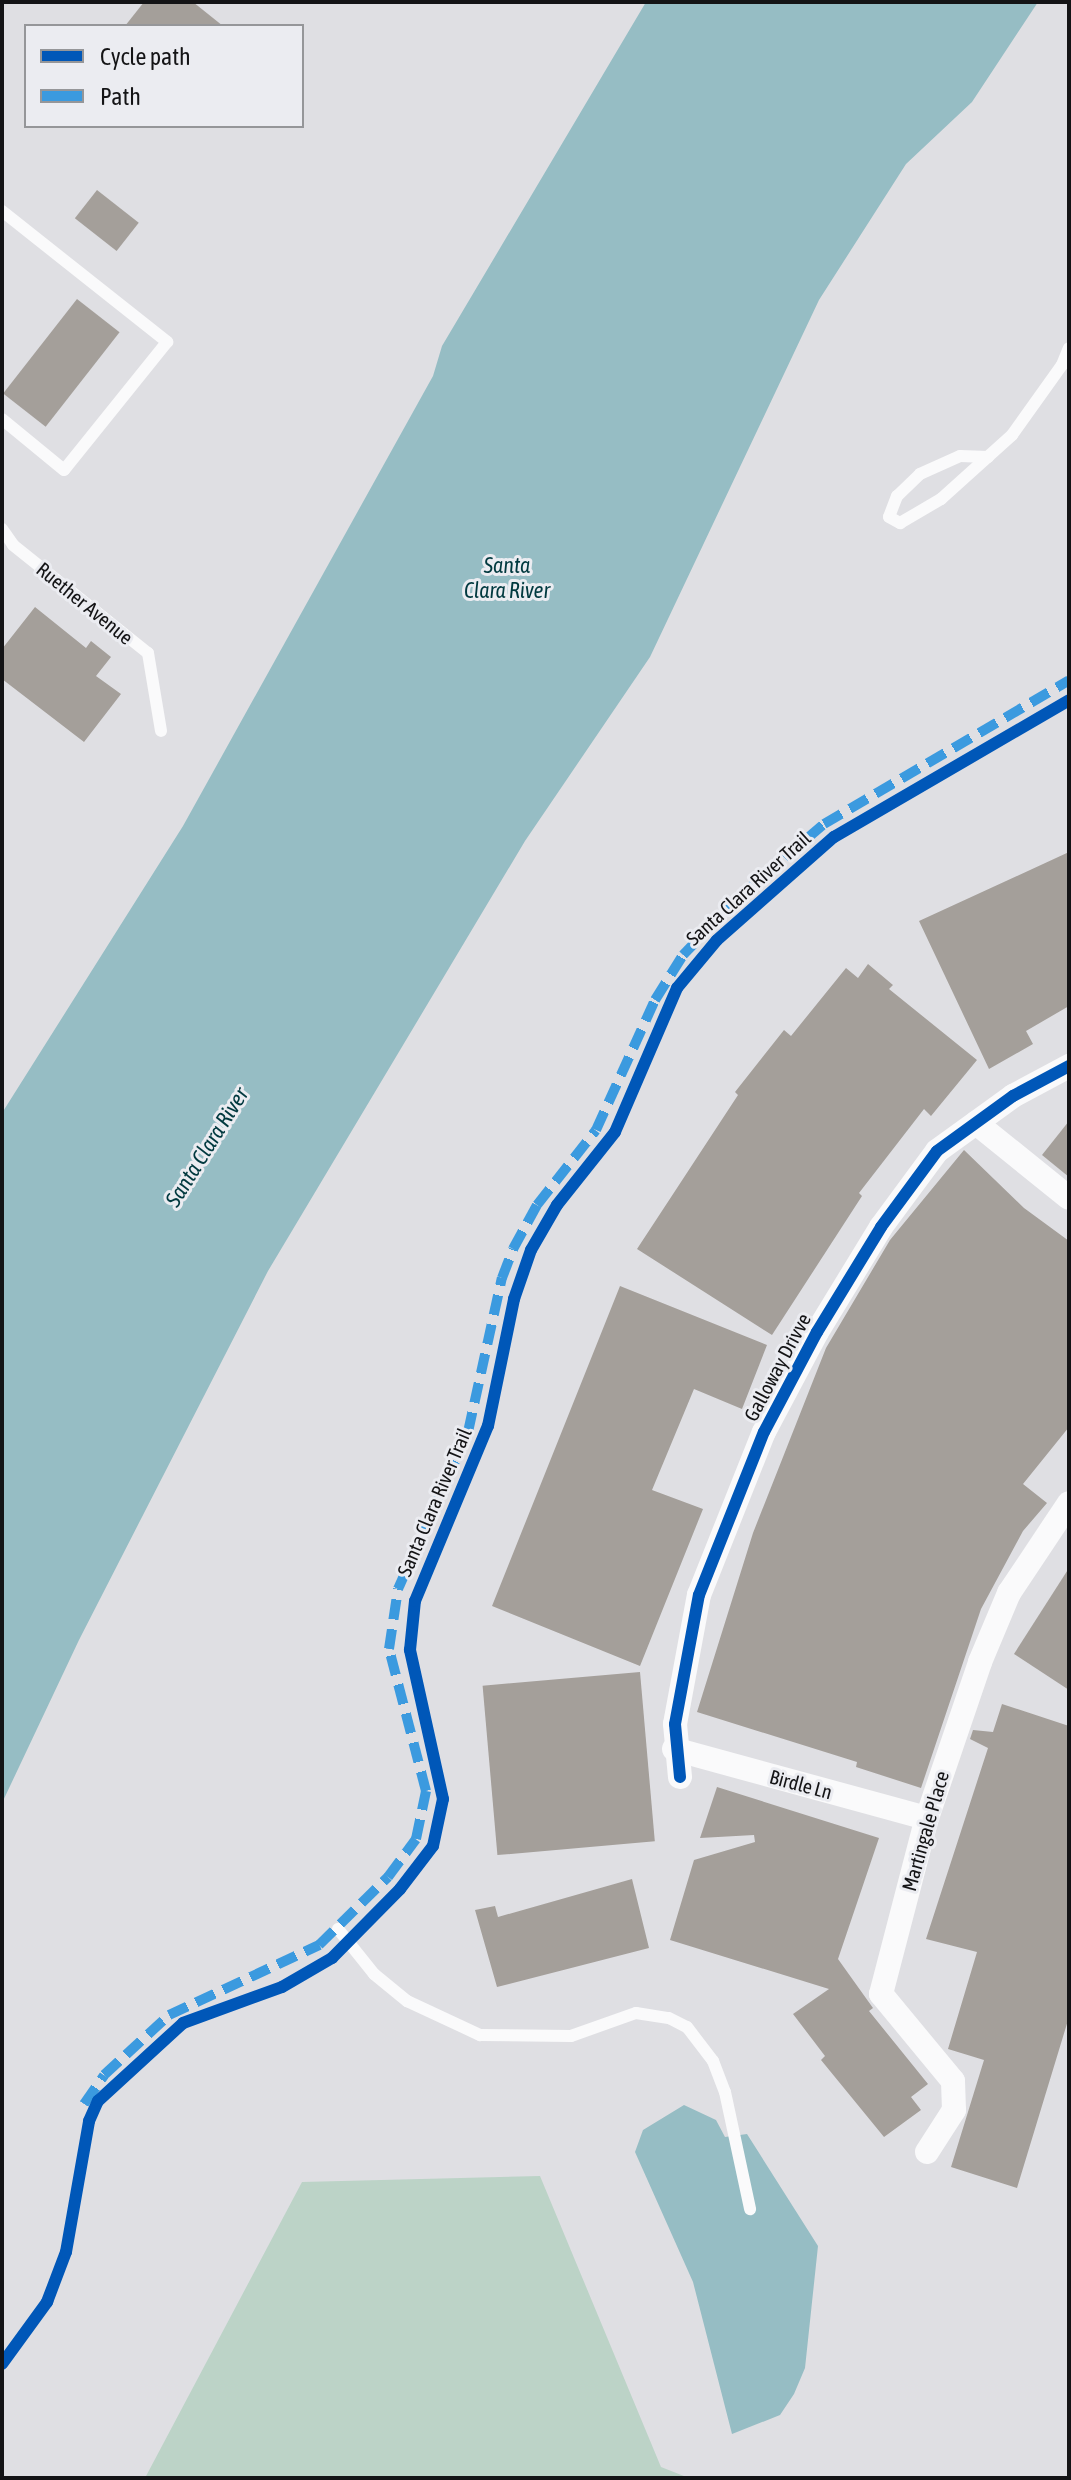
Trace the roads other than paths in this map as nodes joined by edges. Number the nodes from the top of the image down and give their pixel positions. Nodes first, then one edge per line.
1 (2, 211) edge
2 (1069, 348) edge
3 (2, 419) edge
4 (988, 457) junction
5 (2, 529) edge
6 (161, 731) dead end
7 (1069, 1066) edge
8 (976, 1123) junction
9 (1069, 1198) edge
10 (1069, 1503) edge
11 (674, 1749) junction
12 (680, 1777) dead end
13 (927, 1818) junction
14 (338, 1929) dead end
15 (927, 2152) dead end
16 (750, 2209) dead end

1 - 3 lane
2 - 4 lane
4 - 4 lane
5 - 6 lane, Ruether Avenue
7 - 8 street, Galloway Drivve
8 - 9 street
8 - 11 street, Galloway Drivve
10 - 13 street, Martingale Place
11 - 12 street, Galloway Drivve
11 - 13 street, Birdle Ln
13 - 15 street, Martingale Place
14 - 16 lane

